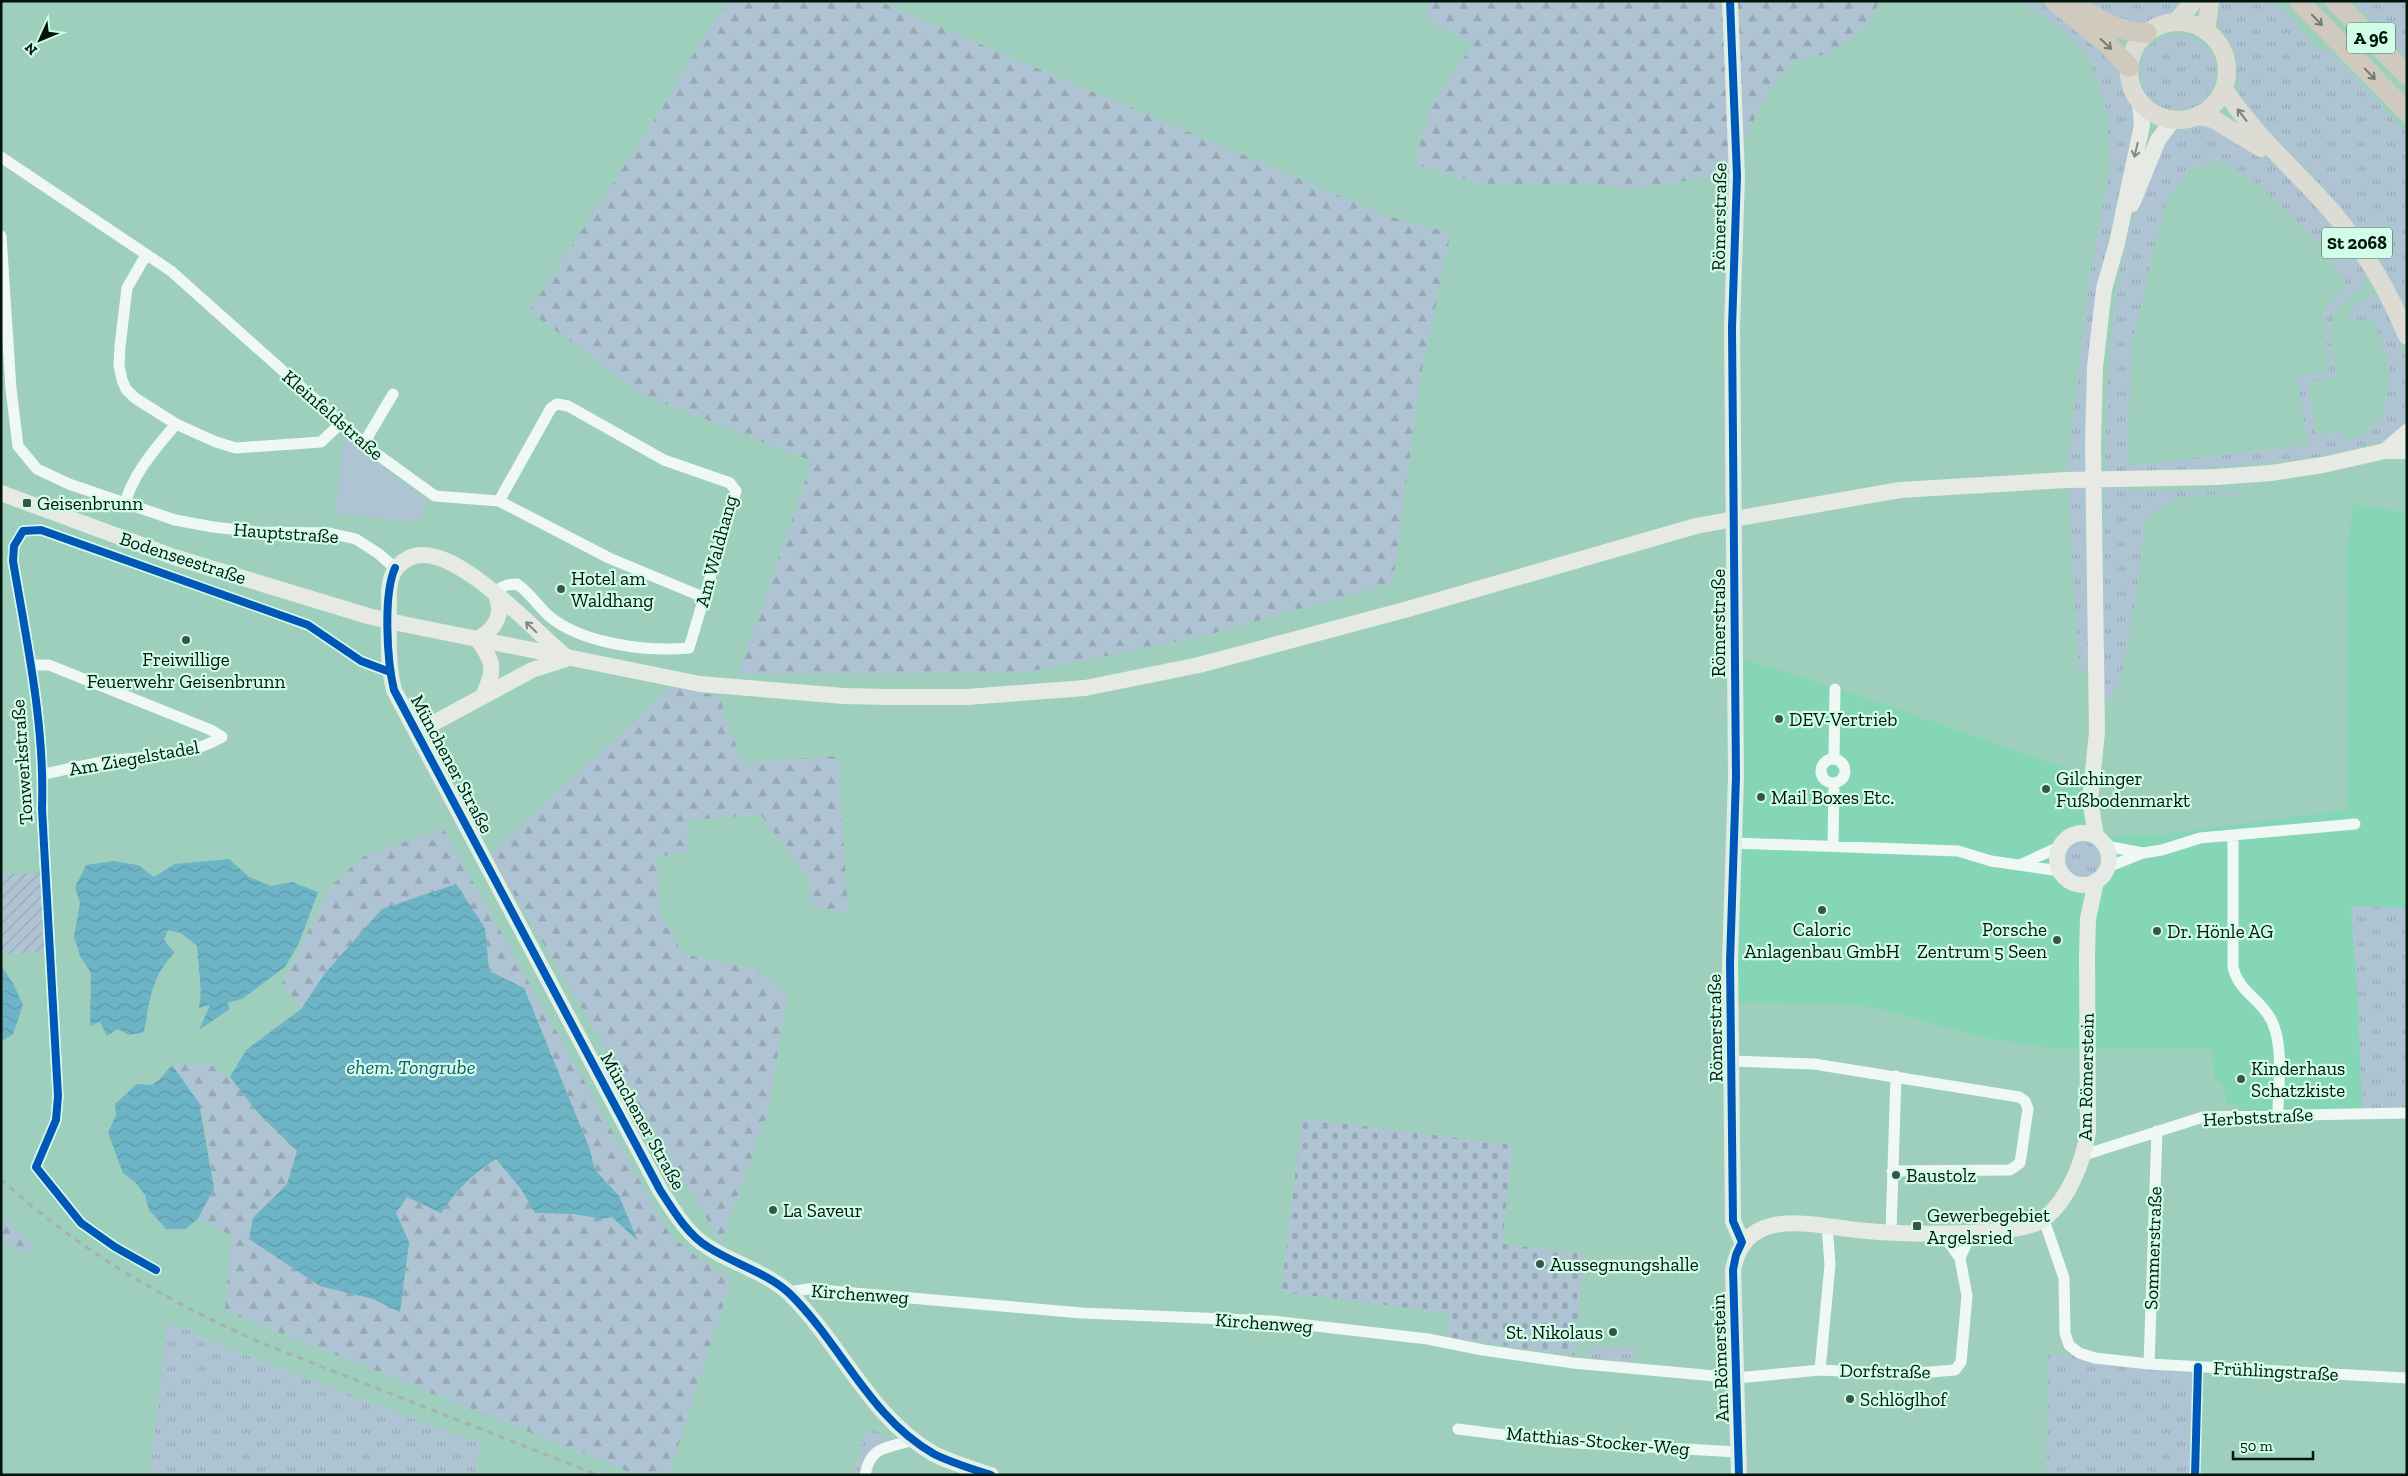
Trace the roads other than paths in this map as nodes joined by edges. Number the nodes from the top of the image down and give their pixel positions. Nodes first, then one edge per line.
1 (1730, 1) edge
2 (2055, 1) edge
3 (2069, 1) edge
4 (2194, 1) edge
5 (2210, 1) edge
6 (2299, 1) edge
7 (2336, 1) edge
8 (2176, 22) junction
9 (2206, 31) junction
10 (2147, 33) junction
11 (2129, 67) junction
12 (2407, 75) edge
13 (2224, 89) junction
14 (2140, 102) junction
15 (2407, 112) edge
16 (2198, 116) junction
17 (2173, 120) junction
18 (1, 157) edge
19 (2286, 165) junction
20 (1, 236) edge
21 (2117, 243) junction
22 (146, 254) junction
23 (2, 264) edge
24 (2407, 336) edge
25 (6, 390) edge
26 (393, 394) dead end
27 (341, 423) junction
28 (176, 424) junction
29 (2407, 432) edge
30 (364, 443) junction
31 (2384, 451) junction
32 (2407, 451) edge
33 (1, 493) edge
34 (499, 501) junction
35 (125, 503) junction
36 (395, 568) junction
37 (494, 591) junction
38 (703, 597) junction
39 (477, 639) junction
40 (568, 659) junction
41 (31, 665) junction
42 (390, 672) junction
43 (1835, 689) dead end
44 (483, 696) junction
45 (417, 732) junction
46 (1834, 759) junction
47 (43, 774) junction
48 (1834, 783) junction
49 (2090, 800) junction
50 (2355, 824) dead end
51 (2075, 834) junction
52 (2234, 835) junction
53 (2101, 841) junction
54 (1734, 843) junction
55 (1833, 845) junction
56 (2059, 847) junction
57 (2143, 853) junction
58 (2021, 864) junction
59 (2108, 868) junction
60 (2066, 877) junction
61 (2096, 881) junction
62 (2088, 919) junction
63 (1732, 1061) junction
64 (1896, 1076) junction
65 (2407, 1112) edge
66 (2278, 1114) junction
67 (2156, 1132) junction
68 (2084, 1155) junction
69 (1892, 1171) junction
70 (2044, 1220) junction
71 (1827, 1225) junction
72 (1890, 1231) junction
73 (1942, 1232) junction
74 (1972, 1232) junction
75 (1742, 1242) junction
76 (1960, 1258) junction
77 (156, 1270) dead end
78 (789, 1292) junction
79 (2149, 1364) junction
80 (1820, 1370) junction
81 (1737, 1378) junction
82 (2407, 1378) edge
83 (1458, 1429) dead end
84 (910, 1437) junction
85 (1738, 1452) junction
86 (865, 1475) edge
87 (991, 1475) edge
88 (1739, 1475) edge

1 - 54 street, Römerstraße
2 -> 11 highway
3 - 10 highway
4 - 8 main road
5 - 9 main road
6 -> 15 highway, A 96
7 - 12 highway, A 96
8 - 9 main road
8 - 10 main road
9 - 13 main road
10 - 11 main road
11 - 14 main road
13 - 16 main road
19 -> 13 main road, St 2068
14 - 17 main road
14 -> 21 street
16 - 17 main road
16 - 19 main road, St 2068
17 - 21 street
18 - 22 street, Kleinfeldstraße
19 - 24 main road, St 2068
20 - 23 street, Hauptstraße
21 - 49 street
22 - 27 street, Kleinfeldstraße
22 - 28 street
23 - 25 street, Hauptstraße
25 - 35 street, Hauptstraße
26 - 30 street
27 - 28 street
27 - 30 street, Kleinfeldstraße
28 - 35 street
29 - 31 street
30 - 34 street, Kleinfeldstraße
31 - 32 street, Bodenseestraße
31 - 40 street, Bodenseestraße
33 - 39 street, Bodenseestraße
34 - 38 street, Kleinfeldstraße
34 - 38 street, Am Waldhang
35 - 36 street, Hauptstraße
36 - 37 street
36 - 42 street
37 - 38 street, Am Waldhang
37 - 39 street
40 -> 37 street
39 - 40 street, Bodenseestraße
39 - 44 street
40 - 44 street
41 - 42 street, Tonwerkstraße
41 - 47 street, Tonwerkstraße
41 - 47 street, Am Ziegelstadel
42 - 45 street, Münchener Straße
43 - 46 street
44 - 45 street
45 - 78 street, Münchener Straße
46 - 48 street
46 - 48 street
47 - 77 street, Tonwerkstraße
48 - 55 street
49 - 51 street
49 - 53 street
50 - 52 street
51 - 53 street
51 - 56 street
52 - 57 street
52 - 66 street
53 - 57 street
53 - 59 street
54 - 55 street
54 - 63 street, Römerstraße
55 - 58 street
56 - 58 street
56 - 60 street, Am Römerstein
57 - 59 street
58 - 60 street
59 - 61 street
60 - 61 street
60 - 62 street, Am Römerstein
61 - 62 street, Am Römerstein
62 - 68 street, Am Römerstein
63 - 64 street
63 - 75 street, Römerstraße
64 - 69 street
64 - 69 street
65 - 66 street, Herbststraße
66 - 67 street, Herbststraße
67 - 68 street, Herbststraße
67 - 79 street, Sommerstraße
68 - 70 street, Am Römerstein
69 - 72 street
70 - 74 street
70 - 79 street, Frühlingstraße
71 - 72 street
71 - 75 street
71 - 80 street, Dorfstraße
72 - 73 street
73 - 74 street
73 - 76 street, Dorfstraße
74 - 76 street
75 - 81 street, Am Römerstein
76 - 80 street, Dorfstraße
78 - 81 street, Kirchenweg
78 - 84 street, Münchener Straße
79 - 82 street, Frühlingstraße
80 - 81 street, Dorfstraße
81 - 85 street, Am Römerstein
83 - 85 street, Matthias-Stocker-Weg
84 - 86 street
84 - 87 street, Münchener Straße
85 - 88 street, Am Römerstein

